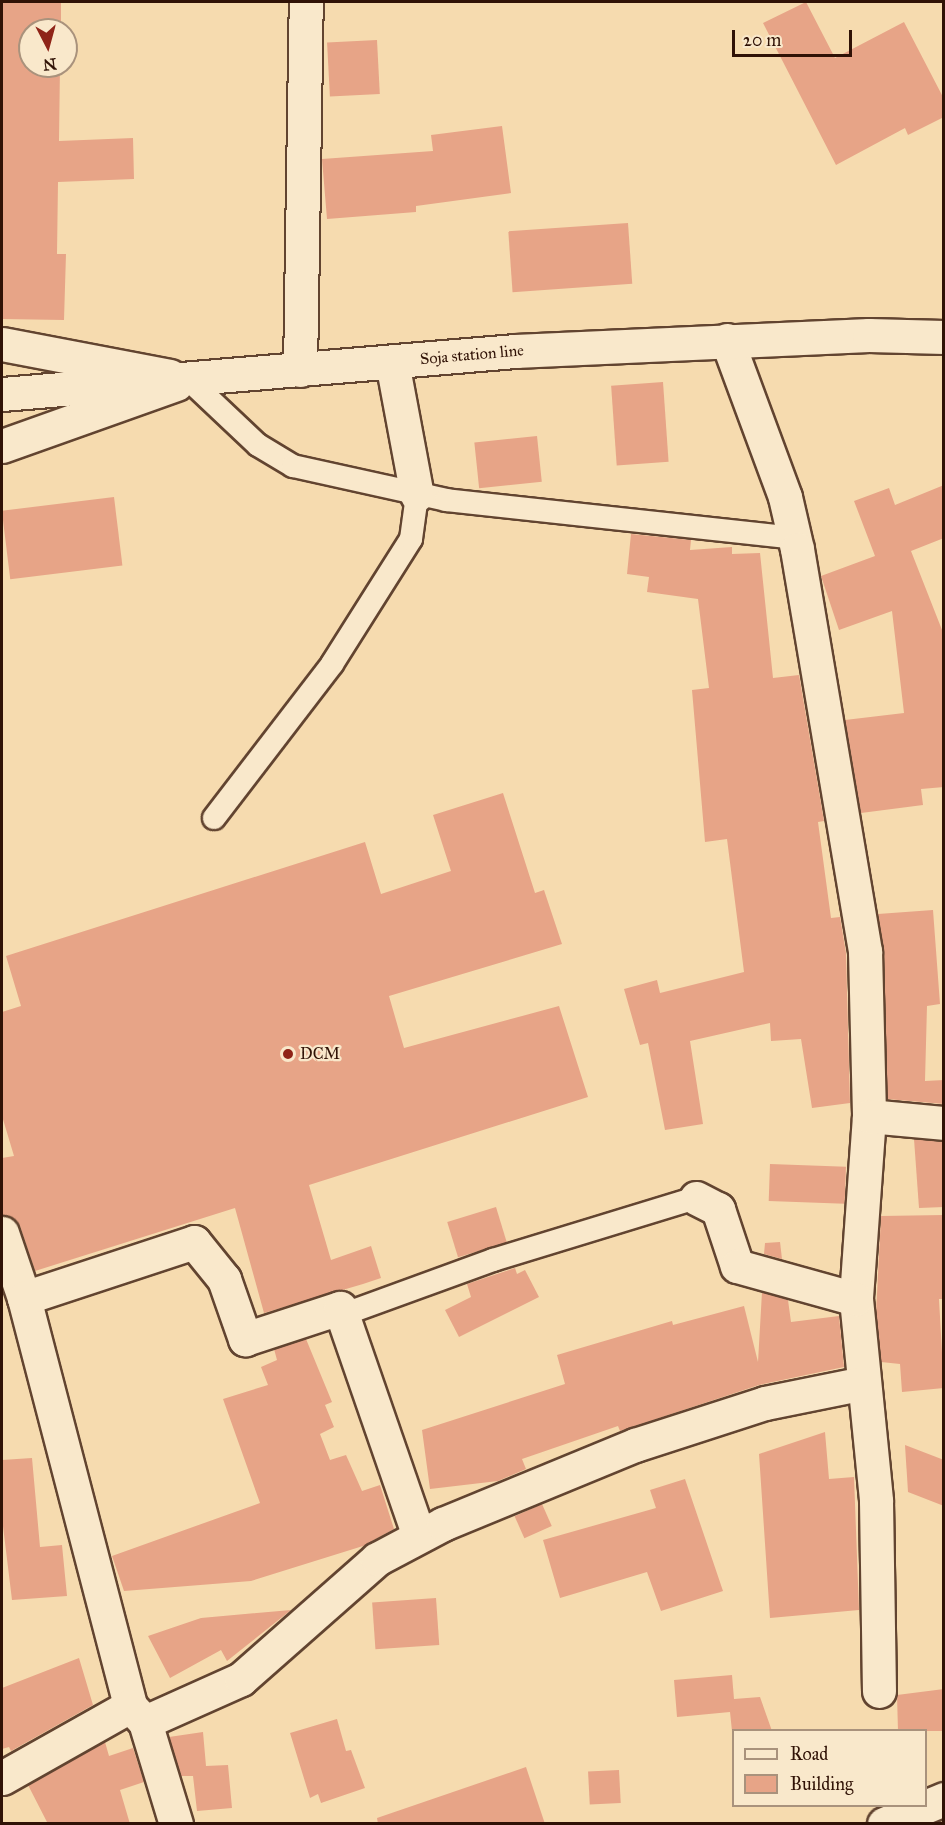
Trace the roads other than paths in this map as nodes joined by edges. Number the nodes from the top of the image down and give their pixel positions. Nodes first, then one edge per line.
1 (306, 2) edge
2 (944, 337) edge
3 (727, 340) junction
4 (2, 344) edge
5 (393, 362) junction
6 (300, 370) junction
7 (189, 380) junction
8 (2, 394) edge
9 (2, 446) edge
10 (417, 495) junction
11 (795, 538) junction
12 (214, 818) dead end
13 (869, 1116) junction
14 (944, 1123) edge
15 (696, 1198) joint
16 (2, 1233) edge
17 (24, 1298) junction
18 (856, 1299) junction
19 (342, 1315) junction
20 (864, 1383) junction
21 (419, 1536) junction
22 (879, 1691) dead end
23 (137, 1714) junction
24 (2, 1778) edge
25 (944, 1799) edge
26 (927, 1806) edge
27 (925, 1807) edge
28 (890, 1822) edge
29 (176, 1824) edge

1 - 6 street
2 - 3 street, Soja station line
3 - 5 street, Soja station line
3 - 11 street
4 - 7 street
5 - 6 street, Soja station line
5 - 10 street
6 - 7 street, Soja station line
7 - 8 street, Soja station line
7 - 9 street
7 - 10 lane
10 - 11 lane
10 - 12 lane
11 - 13 street
13 - 14 street
13 - 18 street
15 - 18 street
15 - 19 lane
16 - 17 street
17 - 19 street
17 - 23 street
18 - 20 street
19 - 21 street
20 - 21 street
20 - 22 street
21 - 23 street
23 - 24 street
23 - 29 street
25 - 26 street
27 - 28 street

